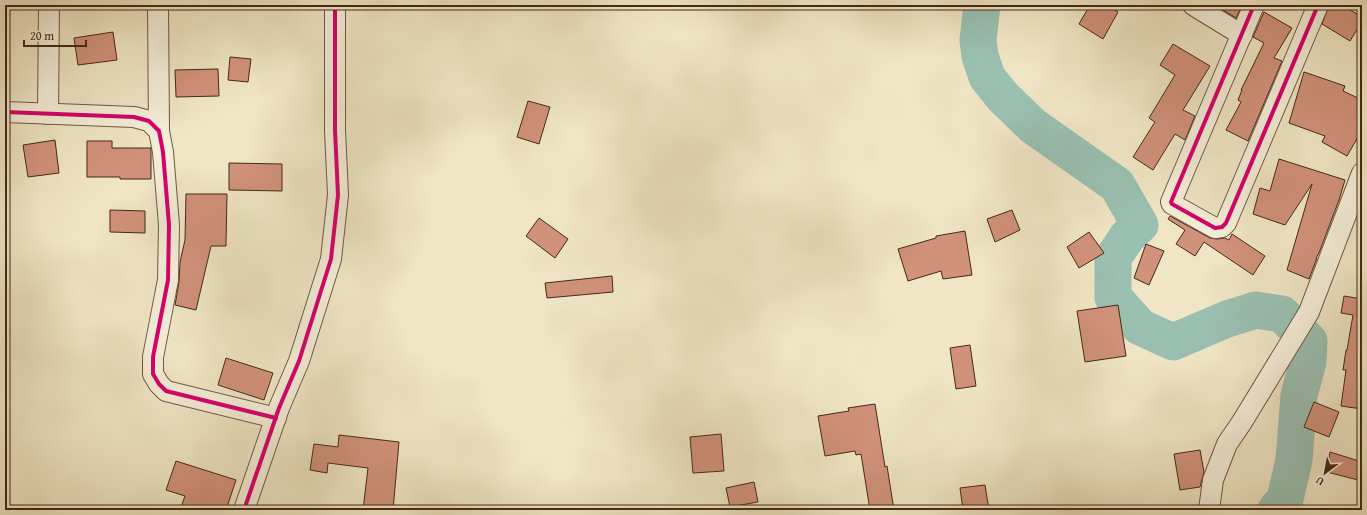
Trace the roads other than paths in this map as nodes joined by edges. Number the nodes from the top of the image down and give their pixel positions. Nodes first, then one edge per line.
1 (50, 5) edge
2 (158, 5) edge
3 (335, 5) edge
4 (1193, 5) edge
5 (1254, 5) edge
6 (1318, 5) edge
7 (1242, 35) junction
8 (5, 112) edge
9 (48, 114) junction
10 (159, 131) junction
11 (1362, 173) edge
12 (276, 418) junction
13 (244, 510) edge
14 (1209, 510) edge

1 - 9 street
2 - 10 street
3 - 12 street
4 - 7 street
5 - 7 street
6 - 7 street
8 - 9 street
9 - 10 street
10 - 12 street
11 - 14 street
12 - 13 street

